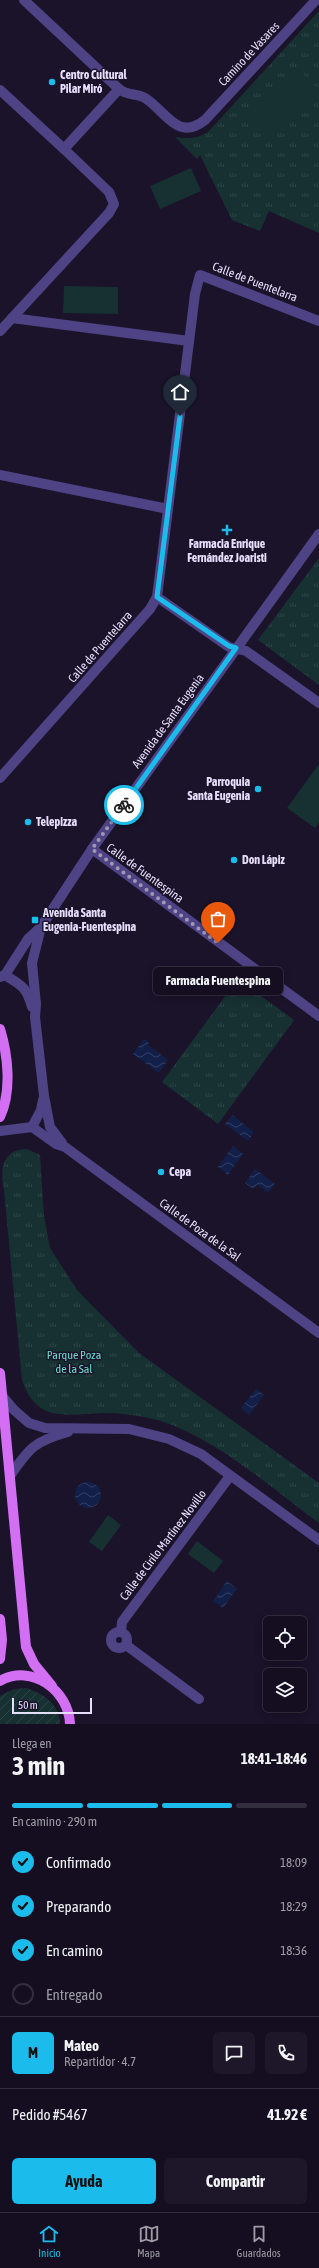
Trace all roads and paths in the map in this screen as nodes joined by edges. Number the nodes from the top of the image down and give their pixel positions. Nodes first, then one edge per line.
1 (24, 0) edge
2 (314, 1) edge
3 (119, 89) junction
4 (0, 90) edge
5 (64, 149) junction
6 (12, 318) junction
7 (319, 321) edge
8 (0, 331) edge
9 (189, 341) junction
10 (0, 475) edge
11 (168, 509) junction
12 (319, 534) edge
13 (157, 597) junction
14 (236, 648) junction
15 (319, 703) edge
16 (0, 778) edge
17 (92, 849) junction
18 (41, 928) junction
19 (3, 976) edge
20 (319, 1016) edge
21 (35, 1017) junction
22 (0, 1029) edge
23 (44, 1096) junction
24 (0, 1117) edge
25 (32, 1127) junction
26 (0, 1131) edge
27 (65, 1148) junction
28 (319, 1333) edge
29 (0, 1373) edge
30 (3, 1397) junction
31 (76, 1429) junction
32 (10, 1476) junction
33 (230, 1476) junction
34 (319, 1540) edge
35 (0, 1620) edge
36 (121, 1632) junction
37 (126, 1645) junction
38 (0, 1659) edge
39 (0, 1681) edge
40 (52, 1686) junction
41 (200, 1699) dead end
42 (70, 1724) edge

1 - 3 street
2 - 3 street, Camino de Vasares
3 - 5 street
4 - 5 street
5 - 6 street
6 - 8 street
6 - 9 street
7 - 9 street, Calle de Puentelarra
9 - 11 street, Calle de Puentelarra
10 - 11 street
11 - 13 street, Calle de Puentelarra
12 - 14 street, Avenida de Santa Eugenia
13 - 14 street
13 - 16 street, Calle de Puentelarra
14 - 15 street
14 - 17 street, Avenida de Santa Eugenia
17 - 18 street, Avenida de Santa Eugenia
17 - 20 street, Calle de Fuentespina
18 - 19 street, Calle de Poza de la Sal
18 - 21 street, Calle de Poza de la Sal
19 - 21 street, Calle de Poza de la Sal
21 - 23 street, Calle de Poza de la Sal
22 - 24 main road
23 - 25 street, Calle de Poza de la Sal
23 - 27 street, Calle de Poza de la Sal
25 - 26 street
25 - 27 street, Calle de Poza de la Sal
27 - 28 street, Calle de Poza de la Sal
29 - 30 main road
30 - 31 street
30 - 32 main road
31 - 32 street
31 - 33 street
32 - 40 main road
33 - 34 street
33 - 36 street, Calle de Cirilo Martínez Novillo
35 - 38 main road
36 - 37 street
36 - 37 street
37 - 41 street
39 - 40 main road
40 - 42 main road

